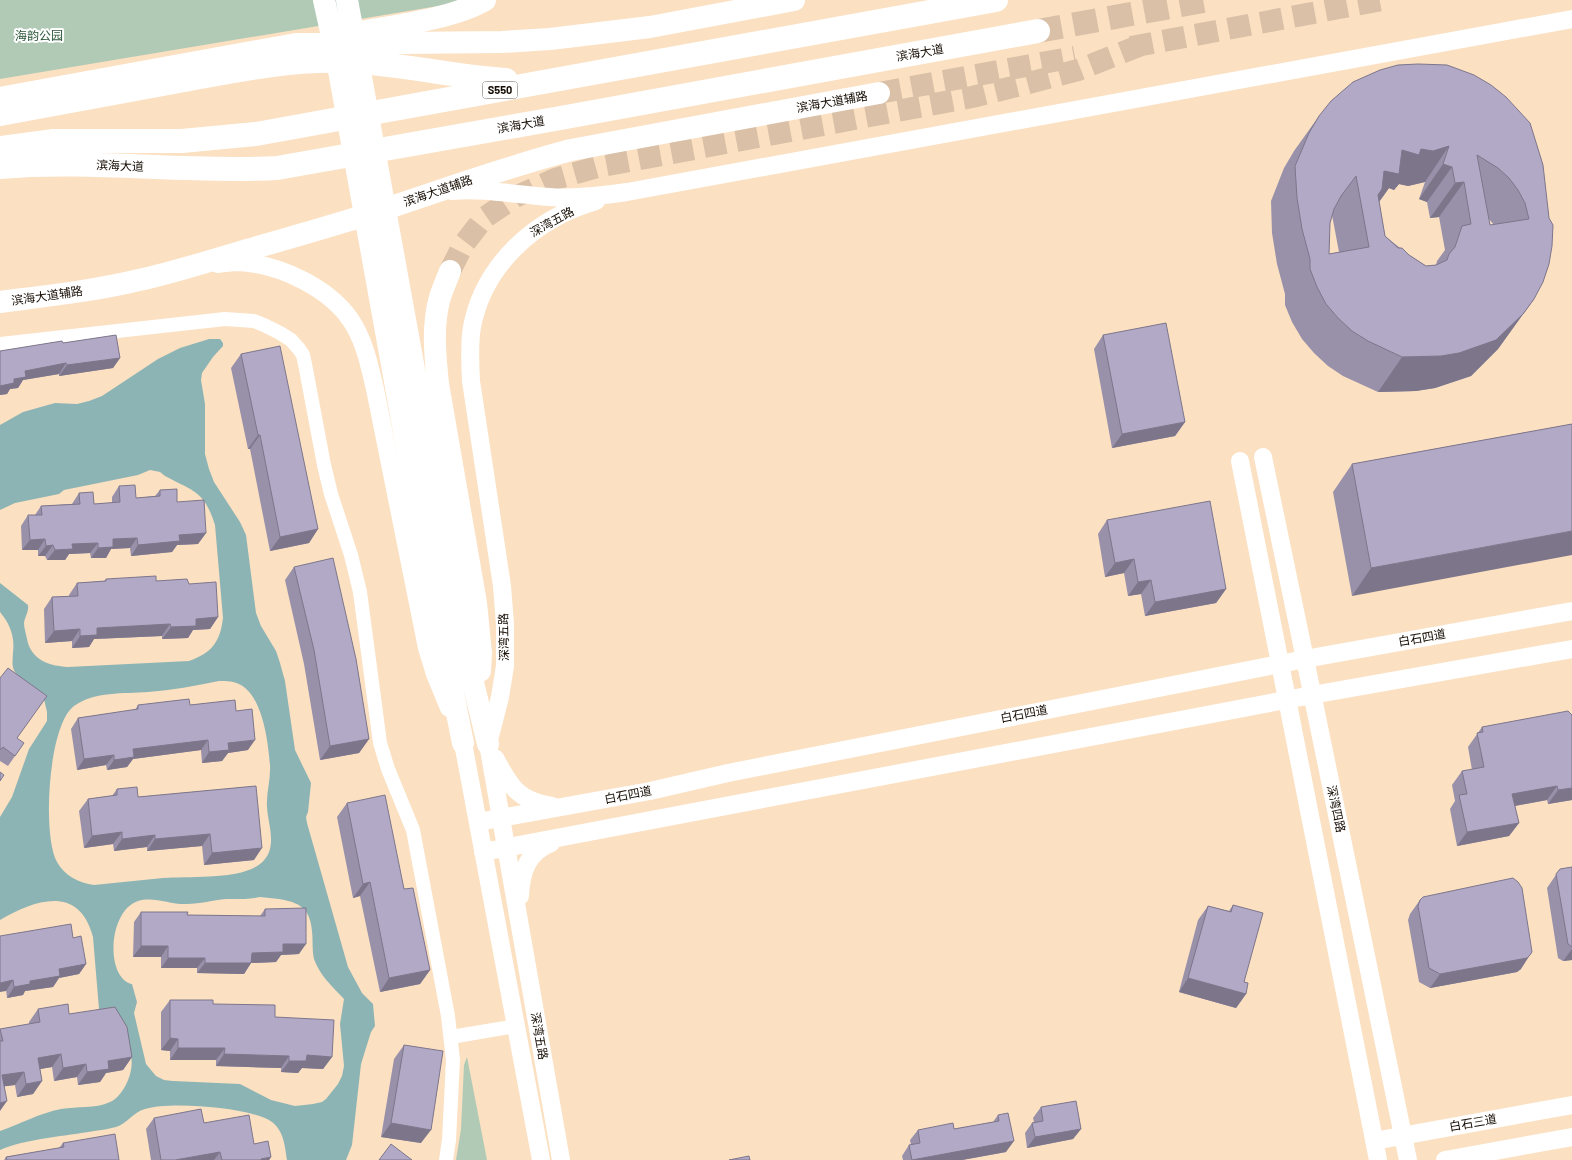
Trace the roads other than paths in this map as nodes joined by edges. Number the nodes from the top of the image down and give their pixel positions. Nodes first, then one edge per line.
1 (324, 0) edge
2 (347, 0) edge
3 (484, 0) edge
4 (726, 0) edge
5 (793, 0) edge
6 (996, 0) edge
7 (1572, 18) edge
8 (1038, 31) tunnel mouth
9 (296, 44) junction
10 (556, 80) junction
11 (879, 93) tunnel mouth
12 (0, 98) edge
13 (0, 114) edge
14 (0, 148) edge
15 (0, 167) edge
16 (627, 192) junction
17 (434, 193) junction
18 (191, 266) junction
19 (450, 271) tunnel mouth
20 (0, 302) edge
21 (0, 344) edge
22 (1262, 457) dead end
23 (1240, 461) dead end
24 (447, 607) junction
25 (1572, 611) edge
26 (1572, 649) edge
27 (1305, 659) junction
28 (1280, 664) junction
29 (1312, 695) junction
30 (1288, 700) junction
31 (480, 710) junction
32 (463, 743) junction
33 (488, 744) junction
34 (563, 807) junction
35 (501, 818) junction
36 (478, 822) junction
37 (565, 838) junction
38 (506, 848) junction
39 (483, 852) junction
40 (518, 917) junction
41 (516, 1026) junction
42 (451, 1037) junction
43 (1572, 1105) edge
44 (1403, 1136) junction
45 (1572, 1137) edge
46 (1374, 1141) junction
47 (1466, 1158) edge
48 (446, 1160) edge
49 (541, 1160) edge
50 (561, 1160) edge
51 (1378, 1160) edge
52 (1408, 1160) edge
53 (1445, 1160) edge

1 - 24 main road
2 - 24 main road
3 - 9 main road
4 - 5 main road
5 - 9 main road
6 - 10 highway, 滨海大道 / S550
7 - 16 street
8 - 15 highway, 滨海大道
9 - 12 main road
10 - 13 highway
10 - 14 highway, 滨海大道 / S550
11 - 17 main road, 滨海大道辅路
16 - 17 street
16 - 33 street, 深湾五路
17 - 18 main road, 滨海大道辅路
18 - 20 main road, 滨海大道辅路
18 - 32 street, 深湾五路
19 - 31 main road
21 - 42 street
22 - 27 street, 深湾四路
23 - 28 street
24 - 31 main road
24 - 32 main road
25 - 27 street, 白石四道
26 - 29 street
27 - 28 street, 白石四道
27 - 29 street, 深湾四路
28 - 30 street
28 - 34 street, 白石四道
29 - 30 street
29 - 44 street, 深湾四路
30 - 37 street
30 - 46 street
31 - 33 main road
32 - 36 street, 深湾五路
33 - 34 street
33 - 35 street, 深湾五路
34 - 35 street, 白石四道
35 - 36 street, 白石四道
35 - 38 street, 深湾五路
36 - 39 street, 深湾五路
37 - 38 street
37 - 40 street
38 - 39 street
38 - 40 street, 深湾五路
39 - 41 street, 深湾五路
40 - 50 street, 深湾五路
41 - 42 street
41 - 49 street, 深湾五路
42 - 48 street
43 - 44 street, 白石三道
44 - 46 street, 白石三道
44 - 52 street, 深湾四路
45 - 47 street
46 - 51 street
47 - 53 street

